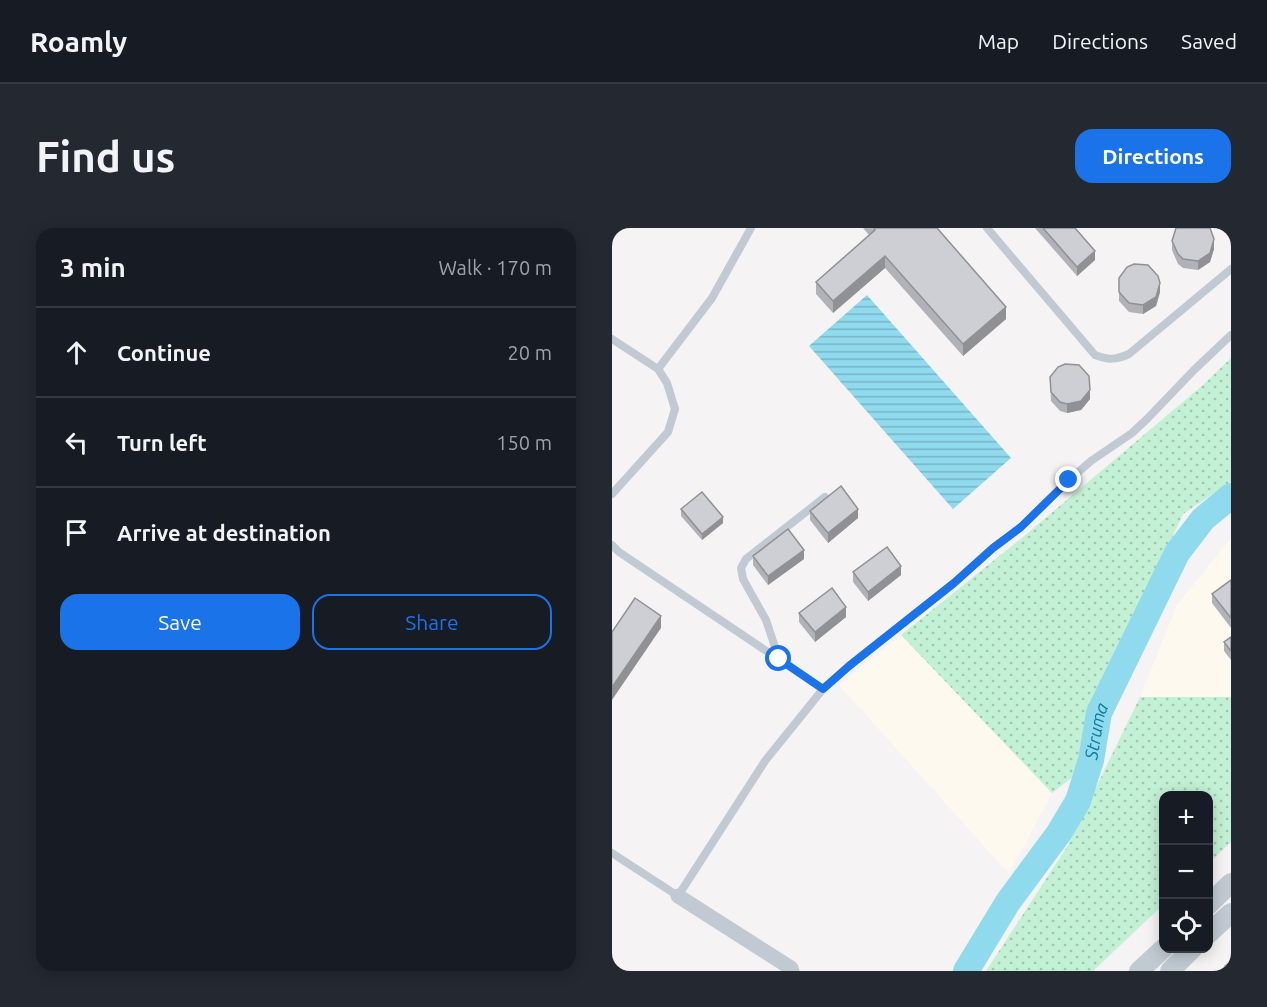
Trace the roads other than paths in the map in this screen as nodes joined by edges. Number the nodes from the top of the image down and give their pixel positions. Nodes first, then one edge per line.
1 (752, 228) edge
2 (987, 228) edge
3 (1231, 269) edge
4 (1231, 335) edge
5 (612, 339) edge
6 (658, 369) junction
7 (612, 494) edge
8 (825, 497) edge
9 (612, 545) edge
10 (779, 659) junction
11 (823, 689) junction
12 (612, 854) edge
13 (1231, 884) edge
14 (678, 896) junction
15 (1213, 901) edge
16 (1231, 913) edge
17 (1213, 930) edge
18 (1159, 953) edge
19 (1188, 953) edge
20 (792, 971) edge
21 (1139, 971) edge
22 (1170, 971) edge

1 - 6 lane
2 - 3 lane
4 - 11 lane
5 - 6 lane
6 - 7 lane
8 - 10 lane
9 - 10 lane
10 - 11 lane
11 - 14 lane
12 - 14 lane
13 - 15 street
14 - 20 street
16 - 17 street
18 - 21 street
19 - 22 street

